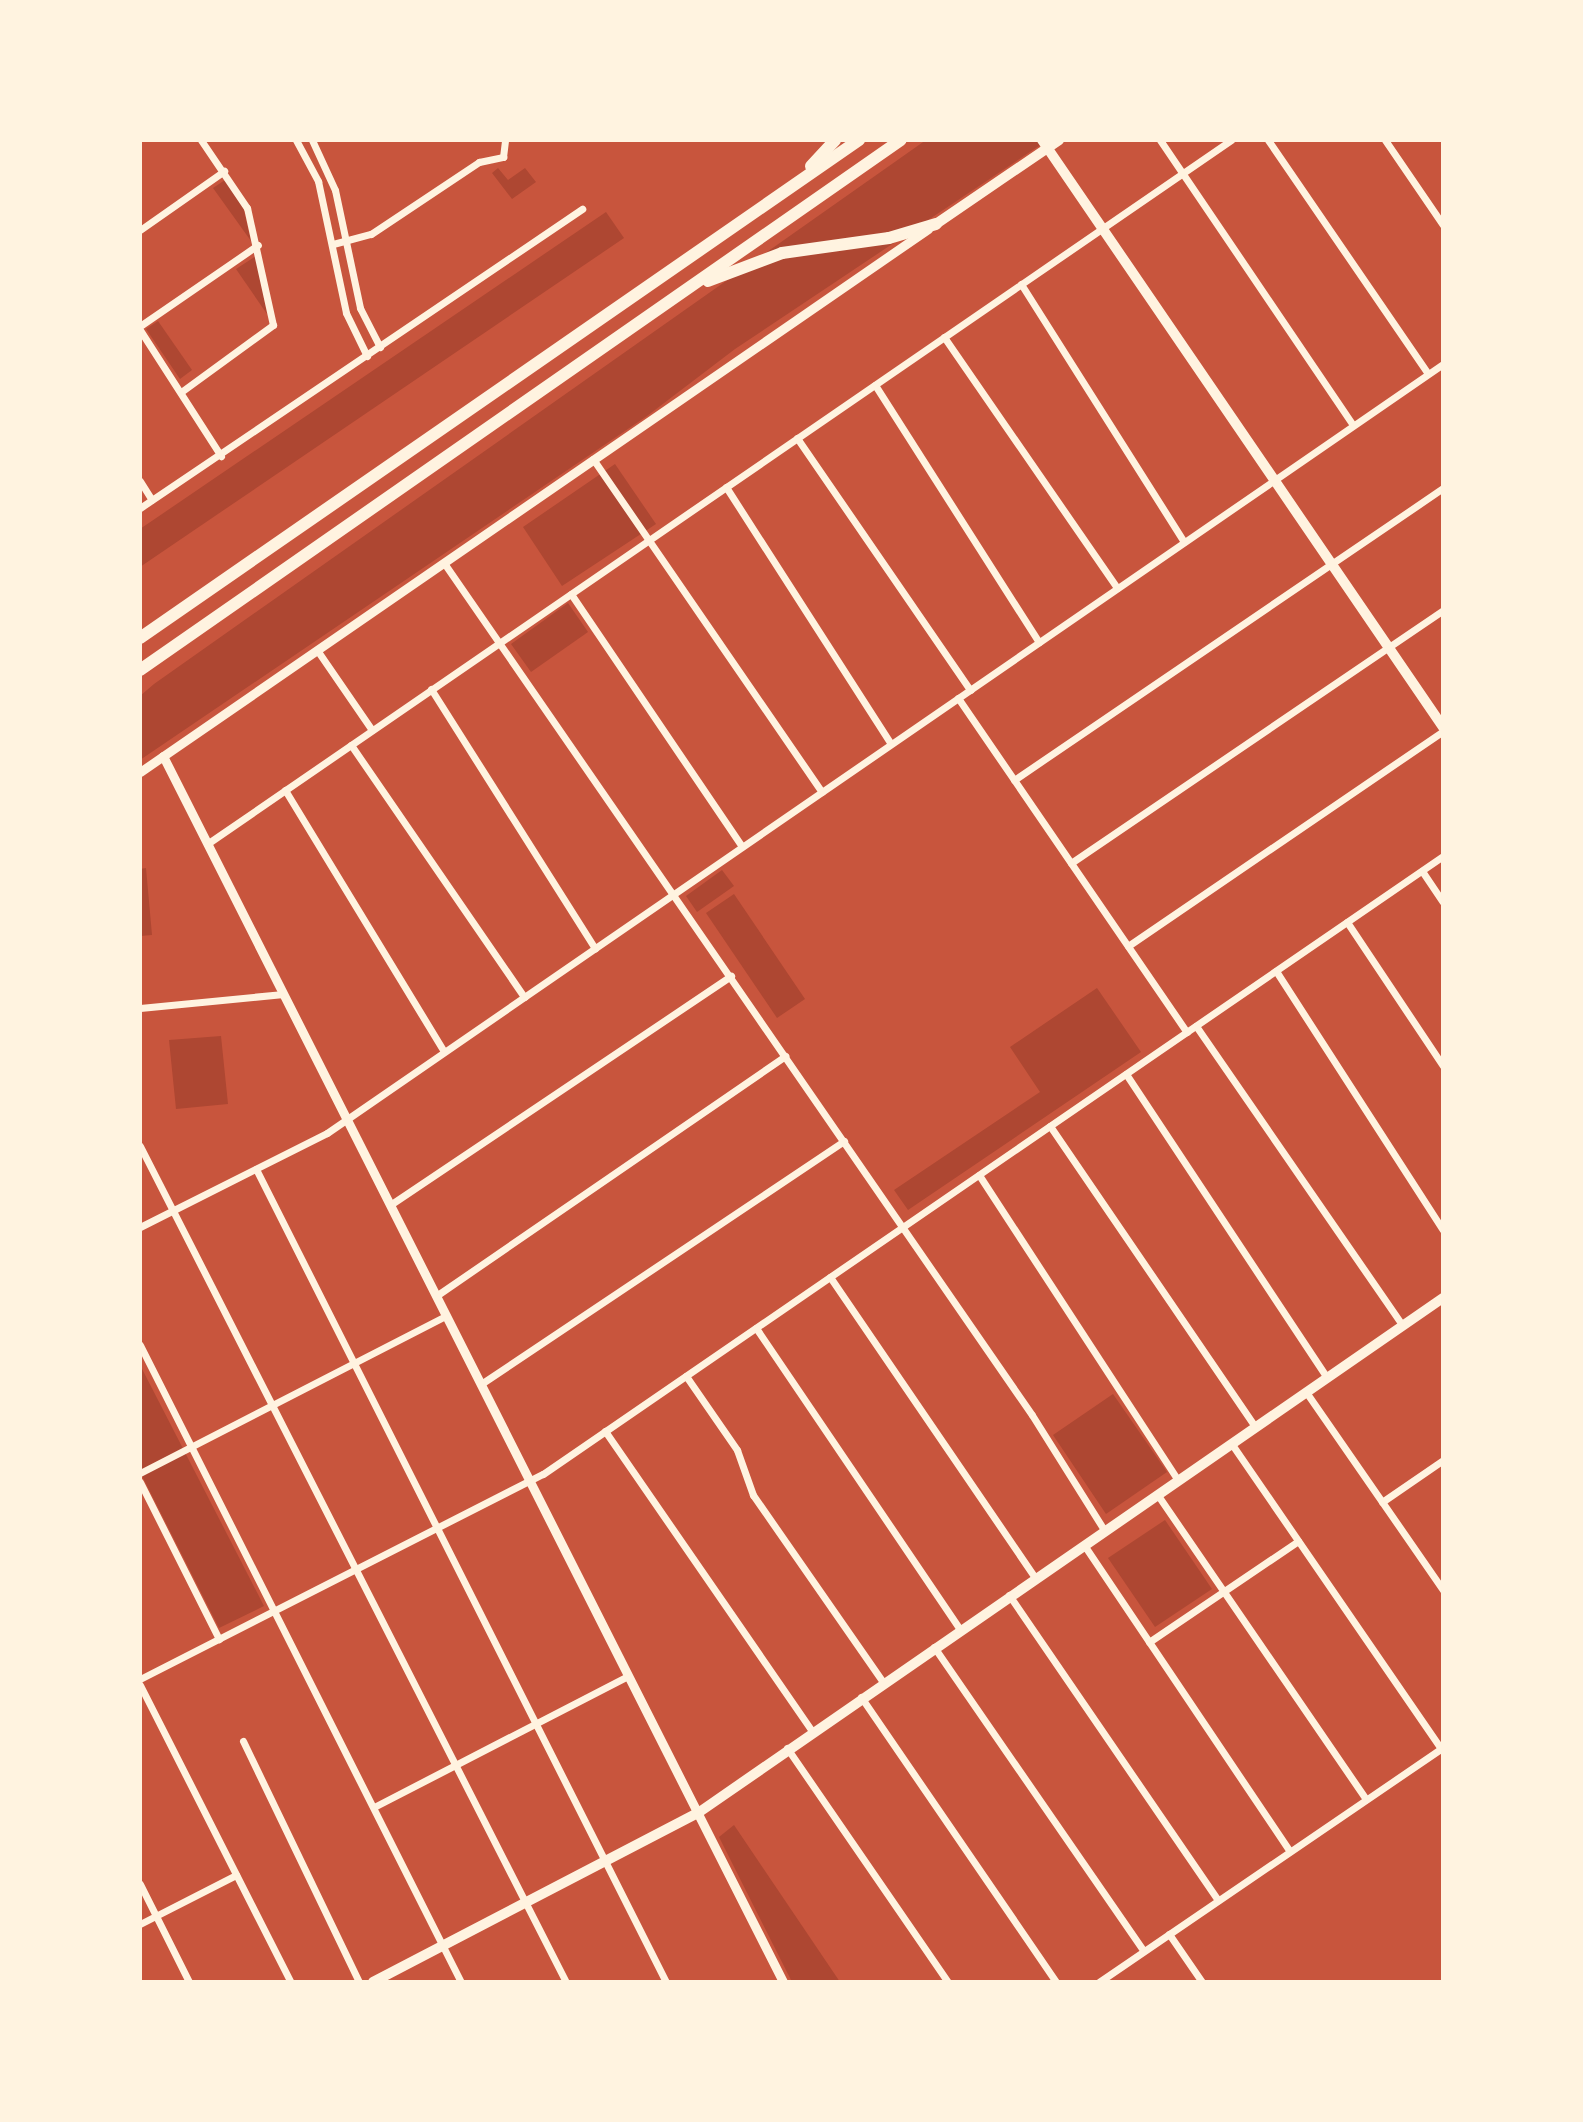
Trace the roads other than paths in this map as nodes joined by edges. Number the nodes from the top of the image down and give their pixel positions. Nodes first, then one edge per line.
1 (201, 140) edge
2 (296, 140) edge
3 (312, 140) edge
4 (505, 140) edge
5 (835, 140) edge
6 (859, 140) edge
7 (901, 140) edge
8 (1059, 140) edge
9 (1160, 140) edge
10 (1231, 140) edge
11 (1268, 140) edge
12 (1385, 140) edge
13 (1045, 144) edge
14 (224, 171) junction
15 (1182, 173) junction
16 (782, 193) junction
17 (582, 209) dead end
18 (936, 224) junction
19 (1443, 225) edge
20 (140, 230) edge
21 (1101, 230) junction
22 (346, 242) junction
23 (333, 244) junction
24 (258, 245) junction
25 (1021, 284) junction
26 (680, 293) junction
27 (140, 328) edge
28 (944, 337) junction
29 (380, 347) junction
30 (367, 356) junction
31 (1443, 364) edge
32 (1428, 374) junction
33 (875, 385) junction
34 (181, 392) junction
35 (1353, 425) junction
36 (797, 438) junction
37 (221, 456) junction
38 (593, 459) junction
39 (1273, 480) junction
40 (140, 481) edge
41 (726, 487) junction
42 (1443, 488) edge
43 (152, 500) junction
44 (140, 508) edge
45 (649, 540) junction
46 (1184, 542) junction
47 (444, 563) junction
48 (1331, 564) junction
49 (1117, 588) junction
50 (571, 594) junction
51 (1443, 610) edge
52 (140, 638) edge
53 (1039, 642) junction
54 (499, 643) junction
55 (1388, 647) junction
56 (317, 650) junction
57 (140, 671) edge
58 (431, 689) junction
59 (970, 690) junction
60 (958, 698) junction
61 (1443, 729) edge
62 (372, 730) junction
63 (891, 744) junction
64 (351, 745) junction
65 (163, 756) junction
66 (140, 772) edge
67 (1014, 780) junction
68 (285, 790) junction
69 (822, 792) junction
70 (207, 844) junction
71 (742, 847) junction
72 (1443, 856) edge
73 (1071, 863) junction
74 (1422, 871) junction
75 (674, 894) junction
76 (1443, 902) edge
77 (1347, 922) junction
78 (1128, 946) junction
79 (595, 948) junction
80 (1276, 971) junction
81 (731, 976) junction
82 (283, 994) junction
83 (524, 997) junction
84 (140, 1008) edge
85 (1196, 1026) junction
86 (1187, 1032) junction
87 (444, 1052) junction
88 (785, 1056) junction
89 (1443, 1066) edge
90 (1126, 1074) junction
91 (347, 1120) junction
92 (1050, 1126) junction
93 (844, 1141) junction
94 (140, 1146) edge
95 (256, 1169) junction
96 (979, 1175) junction
97 (390, 1205) junction
98 (173, 1211) junction
99 (140, 1227) edge
100 (903, 1227) junction
101 (1443, 1230) edge
102 (830, 1277) junction
103 (436, 1296) junction
104 (1443, 1298) edge
105 (446, 1316) junction
106 (1403, 1326) junction
107 (756, 1328) junction
108 (140, 1345) edge
109 (354, 1364) junction
110 (686, 1376) junction
111 (1327, 1378) junction
112 (481, 1384) junction
113 (1306, 1392) junction
114 (272, 1406) junction
115 (1255, 1427) junction
116 (605, 1431) junction
117 (1231, 1443) junction
118 (192, 1448) junction
119 (1443, 1460) edge
120 (140, 1473) edge
121 (1178, 1480) junction
122 (140, 1482) edge
123 (530, 1482) junction
124 (1157, 1494) junction
125 (1382, 1502) junction
126 (437, 1529) junction
127 (1104, 1530) junction
128 (1298, 1541) junction
129 (1084, 1545) junction
130 (356, 1570) junction
131 (1035, 1578) junction
132 (1442, 1585) edge
133 (1223, 1592) junction
134 (1009, 1595) junction
135 (275, 1611) junction
136 (960, 1629) junction
137 (219, 1639) junction
138 (1149, 1642) junction
139 (934, 1647) junction
140 (628, 1676) junction
141 (140, 1682) edge
142 (883, 1682) junction
143 (861, 1697) junction
144 (535, 1724) junction
145 (812, 1731) junction
146 (243, 1741) dead end
147 (1442, 1747) edge
148 (787, 1748) junction
149 (455, 1765) junction
150 (1366, 1799) junction
151 (374, 1807) junction
152 (698, 1813) junction
153 (1290, 1851) junction
154 (606, 1863) junction
155 (236, 1875) junction
156 (140, 1884) edge
157 (1218, 1900) junction
158 (526, 1904) junction
159 (156, 1915) junction
160 (140, 1924) edge
161 (1169, 1934) junction
162 (444, 1946) junction
163 (1144, 1951) junction
164 (189, 1982) edge
165 (291, 1982) edge
166 (359, 1982) edge
167 (373, 1982) edge
168 (461, 1982) edge
169 (566, 1982) edge
170 (666, 1982) edge
171 (783, 1982) edge
172 (948, 1982) edge
173 (1056, 1982) edge
174 (1099, 1982) edge
175 (1202, 1982) edge

1 - 14 street
2 - 23 street
3 - 22 street
4 - 22 street
5 - 16 highway
6 - 16 highway
7 - 26 highway
8 - 13 main road
9 - 15 street
10 - 15 street
11 - 32 street
12 - 19 street
13 - 18 main road
13 - 21 main road
14 - 20 street
14 - 24 street
15 - 21 street
15 - 35 street
16 - 52 highway
17 - 29 street
18 - 26 highway
18 - 38 street
21 - 25 street
21 - 39 main road
22 - 23 street
22 - 29 street
23 - 30 street
24 - 27 street
24 - 34 street
25 - 28 street
25 - 46 street
26 - 57 highway
27 - 34 street
28 - 33 street
28 - 49 street
29 - 30 street
30 - 37 street
31 - 32 street
32 - 35 street
33 - 36 street
33 - 53 street
34 - 37 street
35 - 39 street
36 - 41 street
36 - 59 street
37 - 43 street
38 - 45 street
38 - 47 street
39 - 46 street
39 - 48 main road
40 - 43 street
41 - 45 street
41 - 63 street
42 - 48 street
43 - 44 street
45 - 50 street
45 - 69 street
46 - 49 street
47 - 54 street
47 - 56 street
48 - 55 main road
48 - 67 street
49 - 53 street
50 - 54 street
50 - 71 street
51 - 55 street
53 - 59 street
54 - 58 street
54 - 75 street
55 - 61 main road
55 - 73 street
56 - 62 street
56 - 65 street
58 - 62 street
58 - 79 street
59 - 60 street
60 - 63 street
60 - 67 street
61 - 78 street
62 - 64 street
63 - 69 street
64 - 68 street
64 - 83 street
65 - 66 street
65 - 70 street
67 - 73 street
68 - 70 street
68 - 87 street
69 - 71 street
70 - 82 street
71 - 75 street
72 - 74 street
73 - 78 street
74 - 76 street
74 - 77 street
75 - 79 street
75 - 81 street
77 - 80 street
77 - 89 street
78 - 86 street
79 - 83 street
80 - 85 street
80 - 101 street
81 - 88 street
81 - 97 street
82 - 84 street
82 - 91 street
83 - 87 street
85 - 86 street
85 - 106 street
86 - 90 street
87 - 91 street
88 - 93 street
88 - 103 street
90 - 92 street
90 - 111 street
91 - 95 street
91 - 97 street
92 - 96 street
92 - 115 street
93 - 100 street
93 - 112 street
94 - 98 street
95 - 98 street
95 - 109 street
96 - 100 street
96 - 121 street
97 - 103 street
98 - 99 street
98 - 114 street
100 - 102 street
100 - 127 street
102 - 107 street
102 - 131 street
103 - 105 street
104 - 106 main road
105 - 109 street
105 - 112 street
106 - 111 main road
107 - 110 street
107 - 136 street
108 - 118 street
109 - 114 street
109 - 126 street
110 - 116 street
110 - 142 street
111 - 113 main road
112 - 123 street
113 - 115 main road
113 - 125 street
114 - 118 street
114 - 130 street
115 - 117 main road
116 - 123 street
116 - 145 street
117 - 121 main road
117 - 128 street
118 - 120 street
118 - 135 street
119 - 125 street
121 - 124 main road
122 - 137 street
123 - 126 street
123 - 140 street
124 - 127 main road
124 - 133 street
125 - 132 street
126 - 130 street
126 - 144 street
127 - 129 main road
128 - 133 street
128 - 147 street
129 - 131 main road
129 - 138 street
130 - 135 street
130 - 149 street
131 - 134 main road
133 - 138 street
133 - 150 street
134 - 136 main road
134 - 157 street
135 - 137 street
135 - 151 street
136 - 139 main road
137 - 141 street
138 - 153 street
139 - 142 main road
139 - 163 street
140 - 144 street
140 - 152 street
141 - 155 street
142 - 143 main road
143 - 145 main road
143 - 173 street
144 - 149 street
144 - 154 street
145 - 148 main road
146 - 166 street
147 - 150 street
148 - 152 main road
148 - 172 street
149 - 151 street
149 - 158 street
150 - 153 street
151 - 162 street
152 - 154 main road
152 - 171 street
153 - 157 street
154 - 158 main road
154 - 170 street
155 - 159 street
155 - 165 street
156 - 159 street
157 - 161 street
158 - 162 main road
158 - 169 street
159 - 160 street
159 - 164 street
161 - 163 street
161 - 175 street
162 - 167 main road
162 - 168 street
163 - 174 street

